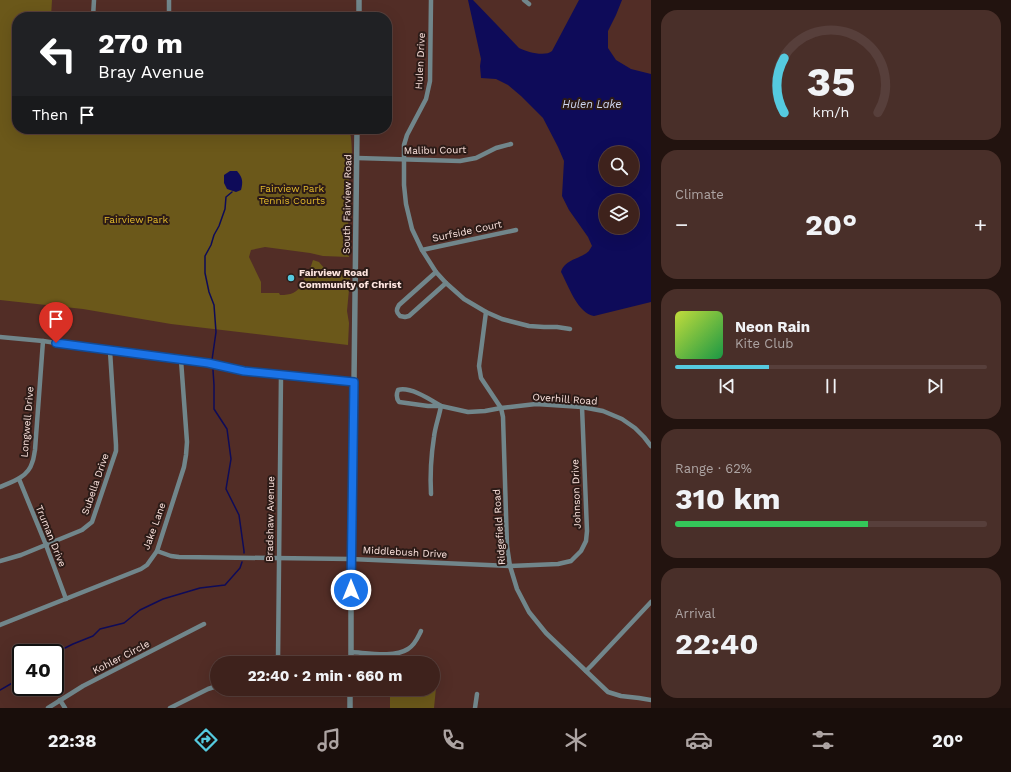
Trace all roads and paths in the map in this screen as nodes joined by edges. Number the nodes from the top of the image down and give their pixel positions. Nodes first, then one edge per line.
1 (94, 0) edge
2 (169, 0) edge
3 (359, 0) edge
4 (431, 0) edge
5 (524, 0) edge
6 (529, 4) dead end
7 (93, 12) edge
8 (169, 12) edge
9 (358, 12) edge
10 (357, 134) edge
11 (511, 144) dead end
12 (357, 158) junction
13 (404, 160) junction
14 (516, 230) dead end
15 (422, 250) junction
16 (436, 272) junction
17 (446, 283) junction
18 (486, 312) junction
19 (570, 329) dead end
20 (0, 337) edge
21 (43, 341) junction
22 (110, 351) junction
23 (181, 360) junction
24 (281, 375) junction
25 (354, 382) junction
26 (441, 406) junction
27 (582, 407) junction
28 (501, 408) junction
29 (651, 446) edge
30 (19, 479) junction
31 (0, 487) edge
32 (431, 494) dead end
33 (46, 545) junction
34 (156, 551) junction
35 (279, 558) junction
36 (351, 559) junction
37 (0, 561) edge
38 (558, 564) joint
39 (510, 566) junction
40 (66, 599) junction
41 (651, 602) edge
42 (204, 624) dead end
43 (0, 625) edge
44 (421, 631) dead end
45 (351, 652) junction
46 (278, 656) edge
47 (351, 656) edge
48 (586, 670) junction
49 (210, 688) edge
50 (477, 694) dead end
51 (350, 696) edge
52 (60, 700) junction
53 (651, 700) edge
54 (48, 708) edge
55 (65, 708) edge
56 (171, 708) edge
57 (350, 708) edge
58 (475, 708) edge

1 - 7 street
2 - 8 street
3 - 9 street
4 - 13 street, Hulen Drive
5 - 6 street
10 - 12 street, South Fairview Road
11 - 13 street, Malibu Court
12 - 13 street, Malibu Court
12 - 25 street, South Fairview Road
13 - 15 street, Hulen Drive
14 - 15 street, Surfside Court
15 - 16 street, Hulen Drive
16 - 17 street, Hulen Drive
16 - 17 street
17 - 18 street, Hulen Drive
18 - 19 street, Hulen Drive
18 - 28 street, Ridgefield Road
20 - 21 street
21 - 22 street
21 - 30 street, Longwell Drive
22 - 23 street
22 - 33 street, Subella Drive
23 - 24 street
23 - 34 street, Jake Lane
24 - 25 street
24 - 35 street, Bradshaw Avenue
25 - 36 street, South Fairview Road
26 - 26 street, Overhill Road
26 - 28 street, Overhill Road
26 - 32 street
27 - 28 street, Overhill Road
27 - 29 street, Overhill Road
27 - 38 street, Johnson Drive
28 - 39 street, Ridgefield Road
30 - 31 street, Longwell Drive
30 - 33 street, Truman Drive
33 - 37 street, Subella Drive
33 - 40 street, Truman Drive
34 - 35 street, Middlebush Drive
34 - 40 street, Jake Lane
35 - 36 street, Middlebush Drive
35 - 46 street, Bradshaw Avenue
36 - 39 street, Middlebush Drive
36 - 45 street, South Fairview Road
38 - 39 street, Middlebush Drive
39 - 48 street, Ridgefield Road
40 - 43 street, Jake Lane
41 - 48 street
42 - 52 street, Kohler Circle
44 - 45 street
45 - 47 street, South Fairview Road
48 - 53 street, Ridgefield Road
49 - 56 street
50 - 58 street
51 - 57 street
52 - 54 street, Kohler Circle
52 - 55 street

